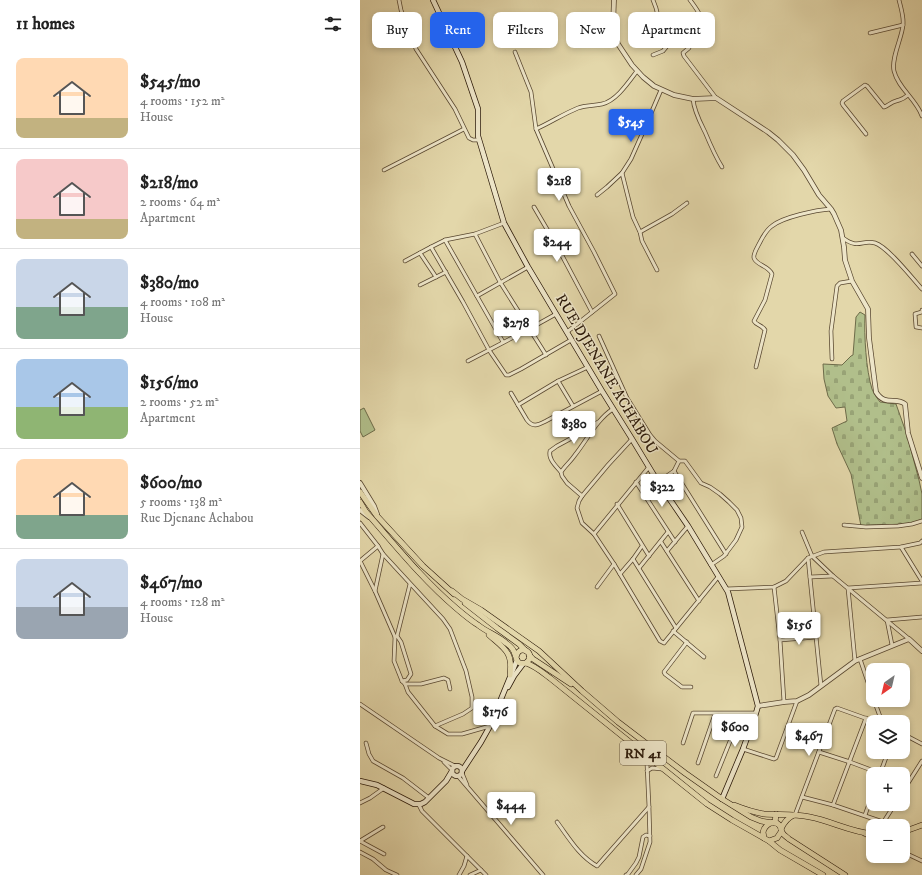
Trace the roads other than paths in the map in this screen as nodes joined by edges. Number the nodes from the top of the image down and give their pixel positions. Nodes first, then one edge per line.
1 (399, 0) edge
2 (433, 0) edge
3 (614, 0) edge
4 (653, 0) edge
5 (690, 0) edge
6 (899, 0) edge
7 (657, 12) edge
8 (699, 12) edge
9 (903, 24) junction
10 (870, 33) dead end
11 (665, 48) edge
12 (689, 48) edge
13 (515, 52) dead end
14 (653, 55) dead end
15 (637, 71) junction
16 (661, 90) junction
17 (908, 95) junction
18 (716, 98) junction
19 (694, 99) junction
20 (922, 116) edge
21 (464, 129) junction
22 (536, 129) junction
23 (866, 134) dead end
24 (479, 140) junction
25 (722, 167) dead end
26 (384, 170) dead end
27 (622, 173) junction
28 (597, 195) dead end
29 (687, 204) dead end
30 (534, 207) dead end
31 (831, 209) junction
32 (504, 223) junction
33 (640, 232) junction
34 (475, 234) junction
35 (843, 238) junction
36 (445, 240) junction
37 (431, 248) junction
38 (420, 253) junction
39 (912, 254) dead end
40 (405, 261) dead end
41 (922, 266) edge
42 (528, 267) junction
43 (657, 270) dead end
44 (446, 272) junction
45 (436, 277) junction
46 (852, 281) junction
47 (500, 282) junction
48 (922, 282) edge
49 (919, 285) junction
50 (420, 286) dead end
51 (922, 289) edge
52 (477, 296) junction
53 (922, 310) edge
54 (592, 312) junction
55 (556, 314) junction
56 (922, 328) edge
57 (529, 329) junction
58 (567, 332) junction
59 (599, 336) dead end
60 (571, 340) junction
61 (503, 342) junction
62 (490, 350) junction
63 (546, 355) junction
64 (832, 359) dead end
65 (468, 361) dead end
66 (588, 367) junction
67 (756, 367) dead end
68 (558, 381) junction
69 (602, 391) junction
70 (511, 393) dead end
71 (518, 404) junction
72 (573, 406) junction
73 (613, 409) junction
74 (601, 421) junction
75 (632, 438) junction
76 (679, 461) junction
77 (648, 467) junction
78 (674, 471) junction
79 (561, 472) junction
80 (922, 478) edge
81 (636, 482) junction
82 (658, 482) junction
83 (360, 483) edge
84 (360, 492) edge
85 (582, 496) junction
86 (360, 502) edge
87 (617, 504) junction
88 (360, 510) edge
89 (376, 519) junction
90 (922, 522) edge
91 (360, 523) edge
92 (688, 526) junction
93 (844, 526) dead end
94 (668, 532) junction
95 (802, 532) dead end
96 (594, 534) junction
97 (922, 541) edge
98 (661, 542) junction
99 (675, 542) junction
100 (378, 546) junction
101 (642, 546) junction
102 (901, 547) junction
103 (667, 551) junction
104 (383, 554) junction
105 (726, 554) junction
106 (649, 556) junction
107 (812, 556) junction
108 (808, 558) junction
109 (633, 559) junction
110 (360, 561) edge
111 (614, 564) junction
112 (711, 565) junction
113 (639, 568) junction
114 (620, 574) junction
115 (833, 576) junction
116 (810, 577) junction
117 (718, 578) junction
118 (922, 582) edge
119 (410, 584) junction
120 (597, 587) dead end
121 (774, 587) junction
122 (848, 588) junction
123 (726, 589) junction
124 (452, 591) junction
125 (375, 592) junction
126 (698, 601) junction
127 (922, 617) edge
128 (887, 620) junction
129 (478, 626) junction
130 (675, 630) junction
131 (396, 637) junction
132 (816, 637) junction
133 (909, 639) junction
134 (780, 640) junction
135 (687, 642) junction
136 (892, 645) junction
137 (922, 651) edge
138 (528, 653) junction
139 (704, 657) dead end
140 (516, 659) junction
141 (860, 659) junction
142 (855, 661) junction
143 (524, 663) junction
144 (510, 675) junction
145 (866, 677) edge
146 (403, 682) junction
147 (821, 686) junction
148 (691, 687) dead end
149 (450, 689) dead end
150 (582, 691) junction
151 (797, 701) junction
152 (784, 702) junction
153 (499, 703) junction
154 (360, 704) edge
155 (758, 706) junction
156 (756, 713) junction
157 (715, 714) junction
158 (741, 714) junction
159 (866, 718) joint
160 (436, 726) junction
161 (490, 726) junction
162 (910, 738) edge
163 (366, 743) dead end
164 (683, 743) dead end
165 (922, 744) edge
166 (639, 749) junction
167 (743, 749) junction
168 (819, 752) junction
169 (474, 754) junction
170 (922, 761) edge
171 (850, 762) junction
172 (698, 763) dead end
173 (454, 768) junction
174 (866, 768) edge
175 (663, 769) junction
176 (647, 771) junction
177 (459, 774) junction
178 (716, 776) dead end
179 (910, 778) edge
180 (446, 780) junction
181 (360, 781) edge
182 (384, 788) junction
183 (802, 797) junction
184 (429, 798) junction
185 (724, 800) junction
186 (360, 804) edge
187 (419, 805) junction
188 (833, 805) junction
189 (649, 807) junction
190 (866, 811) edge
191 (776, 814) junction
192 (795, 815) junction
193 (865, 815) junction
194 (875, 819) edge
195 (557, 822) dead end
196 (774, 823) junction
197 (922, 825) edge
198 (383, 827) dead end
199 (910, 829) edge
200 (781, 830) junction
201 (858, 832) junction
202 (866, 833) edge
203 (866, 835) edge
204 (650, 836) junction
205 (767, 840) junction
206 (360, 841) edge
207 (360, 852) edge
208 (384, 854) dead end
209 (910, 855) edge
210 (467, 856) junction
211 (922, 861) edge
212 (482, 870) junction
213 (396, 875) edge
214 (459, 875) edge
215 (470, 875) edge
216 (486, 875) edge
217 (543, 875) edge
218 (626, 875) edge
219 (636, 875) edge
220 (823, 875) edge
221 (845, 875) edge

1 - 21 street
2 - 24 main road, RUE DJENANE ACHABOU
3 - 15 street
4 - 7 street
5 - 8 street
6 - 9 street
9 - 10 street
9 - 17 street
11 - 14 street
12 - 18 street
13 - 22 street
15 - 16 street
15 - 22 street
16 - 19 street
16 - 27 street
17 - 20 street
17 - 23 street
18 - 19 street
18 - 31 street
19 - 25 street
21 - 24 street
21 - 26 street
22 - 54 street
24 - 32 main road, RUE DJENANE ACHABOU
27 - 28 street
27 - 33 street
29 - 33 street
30 - 54 street
31 - 35 street
31 - 67 street
32 - 34 street
32 - 42 main road, RUE DJENANE ACHABOU
33 - 43 street
34 - 36 street
34 - 47 street
35 - 46 street
35 - 49 street
36 - 37 street
36 - 52 street
37 - 38 street
37 - 44 street
38 - 40 street
38 - 45 street
39 - 41 street
42 - 47 street
42 - 55 main road, RUE DJENANE ACHABOU
44 - 45 street
44 - 62 street
45 - 50 street
46 - 64 street
46 - 80 street
47 - 52 street
47 - 57 street
48 - 49 street
49 - 51 street
52 - 61 street
53 - 56 street
54 - 58 street
55 - 57 street
55 - 58 main road, RUE DJENANE ACHABOU
57 - 61 street
57 - 63 street
58 - 60 main road, RUE DJENANE ACHABOU
59 - 76 street
60 - 63 street
60 - 66 main road, RUE DJENANE ACHABOU
61 - 62 street
62 - 63 street
62 - 65 street
66 - 68 street
66 - 69 main road, RUE DJENANE ACHABOU
68 - 71 street
68 - 72 street
69 - 72 street
69 - 73 main road, RUE DJENANE ACHABOU
70 - 71 street
71 - 72 street
73 - 74 street
73 - 75 main road, RUE DJENANE ACHABOU
74 - 79 street
74 - 79 street
75 - 77 main road, RUE DJENANE ACHABOU
75 - 85 street
76 - 78 street
76 - 105 street
77 - 81 street
77 - 82 main road, RUE DJENANE ACHABOU
78 - 82 street
78 - 105 street
79 - 85 street
81 - 87 street
81 - 94 street
82 - 92 main road, RUE DJENANE ACHABOU
83 - 89 street
84 - 89 main road, RN 41
85 - 96 street
86 - 89 main road, RN 41
87 - 96 street
87 - 101 street
88 - 89 street
89 - 124 main road, RN 41
89 - 129 main road, RN 41
90 - 93 street
91 - 100 street
92 - 99 street
92 - 112 main road, RUE DJENANE ACHABOU
94 - 98 street
94 - 99 street
95 - 107 street
96 - 111 street
97 - 102 street
98 - 103 street
98 - 106 street
99 - 103 street
100 - 104 street
100 - 110 street
101 - 106 street
101 - 109 street
102 - 107 street
102 - 118 street
103 - 126 street
104 - 119 street
104 - 125 street
105 - 112 street
106 - 113 street
107 - 108 street
107 - 115 street
108 - 116 street
108 - 121 street
109 - 113 street
109 - 114 street
110 - 125 street
111 - 114 street
111 - 120 street
112 - 117 main road, RUE DJENANE ACHABOU
113 - 130 street
114 - 130 street
115 - 116 street
115 - 122 street
116 - 132 street
117 - 123 main road, RUE DJENANE ACHABOU
117 - 126 street
118 - 122 street
119 - 131 street
119 - 160 street
121 - 123 street
121 - 134 street
122 - 128 street
122 - 142 street
123 - 155 main road, RUE DJENANE ACHABOU
124 - 138 main road, RN 41
124 - 150 main road
125 - 131 street
126 - 130 street
127 - 128 street
128 - 133 street
128 - 136 street
129 - 140 main road, RN 41
129 - 144 main road
130 - 135 street
131 - 146 street
131 - 146 street
132 - 134 street
132 - 147 street
133 - 136 street
133 - 137 street
134 - 152 street
135 - 139 street
135 - 148 street
136 - 141 street
138 - 140 main road
138 - 143 main road
138 - 150 main road, RN 41
140 - 143 main road, RN 41
140 - 144 main road
141 - 142 street
141 - 145 street
142 - 147 street
143 - 153 main road
143 - 166 main road, RN 41
144 - 153 main road
146 - 149 street
146 - 160 street
147 - 151 street
150 - 185 main road, RN 41
151 - 152 street
151 - 167 street
152 - 155 street
153 - 161 main road
154 - 173 street
155 - 156 main road
156 - 158 street
156 - 167 main road
157 - 158 street
157 - 164 street
157 - 172 street
158 - 178 street
159 - 168 street
159 - 171 street
160 - 161 street
161 - 169 main road
162 - 165 street
163 - 184 street
166 - 175 main road, RN 41
166 - 176 street
167 - 185 main road
168 - 171 street
168 - 183 street
169 - 173 main road
169 - 177 main road
170 - 179 street
171 - 174 street
171 - 188 street
173 - 177 main road
173 - 177 main road
173 - 180 main road
175 - 176 street
175 - 205 main road, RN 41
176 - 189 street
177 - 180 main road
177 - 217 street
180 - 184 main road
181 - 182 main road
182 - 186 street
182 - 187 main road
183 - 188 street
183 - 192 street
184 - 187 main road
185 - 191 main road
185 - 196 main road, RN 41
187 - 210 street
188 - 193 street
189 - 195 street
189 - 204 street
190 - 193 street
191 - 192 main road
191 - 196 main road
192 - 200 main road
192 - 201 main road
193 - 194 street
196 - 200 main road
196 - 205 main road
197 - 199 main road
198 - 206 street
200 - 205 main road
200 - 221 main road
201 - 202 main road
201 - 203 street
204 - 218 street
204 - 219 street
205 - 220 main road, RN 41
206 - 208 street
207 - 213 street
209 - 211 street
210 - 212 street
210 - 214 street
212 - 215 street
212 - 216 street

